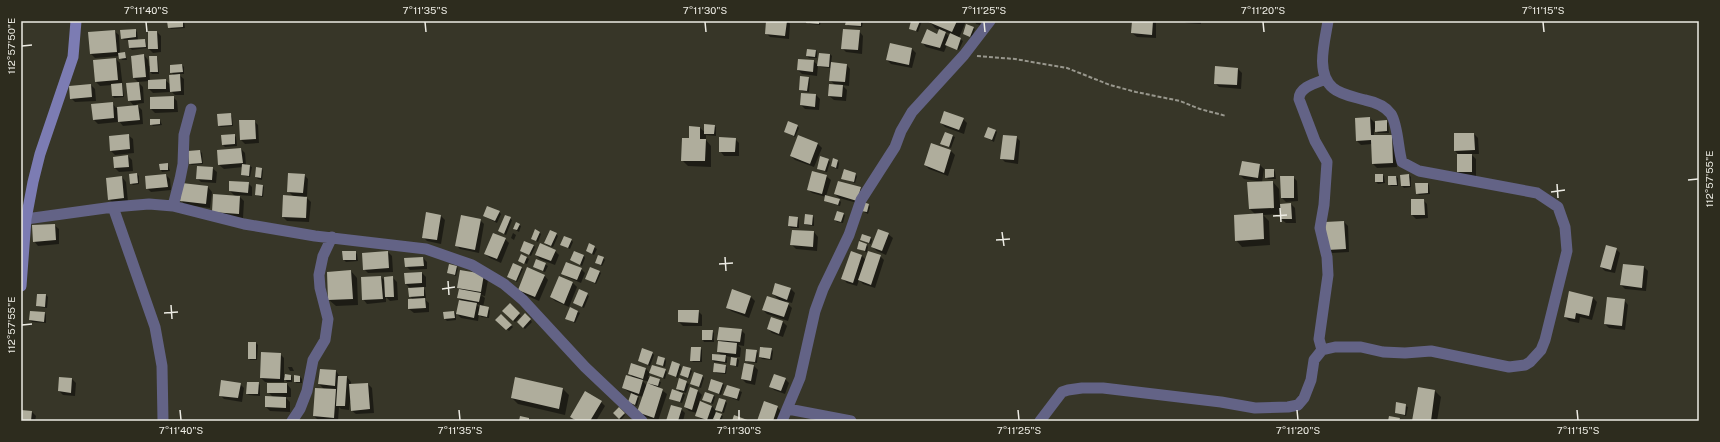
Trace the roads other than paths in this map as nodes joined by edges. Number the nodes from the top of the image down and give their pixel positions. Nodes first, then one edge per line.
1 (76, 21) edge
2 (990, 21) edge
3 (1328, 21) edge
4 (1326, 79) junction
5 (191, 109) dead end
6 (173, 206) junction
7 (113, 207) junction
8 (26, 218) junction
9 (332, 237) junction
10 (21, 286) edge
11 (1322, 350) junction
12 (788, 409) junction
13 (639, 420) edge
14 (163, 421) edge
15 (292, 421) edge
16 (782, 421) edge
17 (851, 421) edge
18 (1040, 421) edge

1 - 8 main road
2 - 12 street
3 - 4 street
4 - 11 street
4 - 11 street
5 - 6 street
6 - 7 street
6 - 9 street
7 - 8 street
7 - 14 street
8 - 10 main road
9 - 13 street
9 - 15 street
11 - 18 street
12 - 16 street
12 - 17 street

